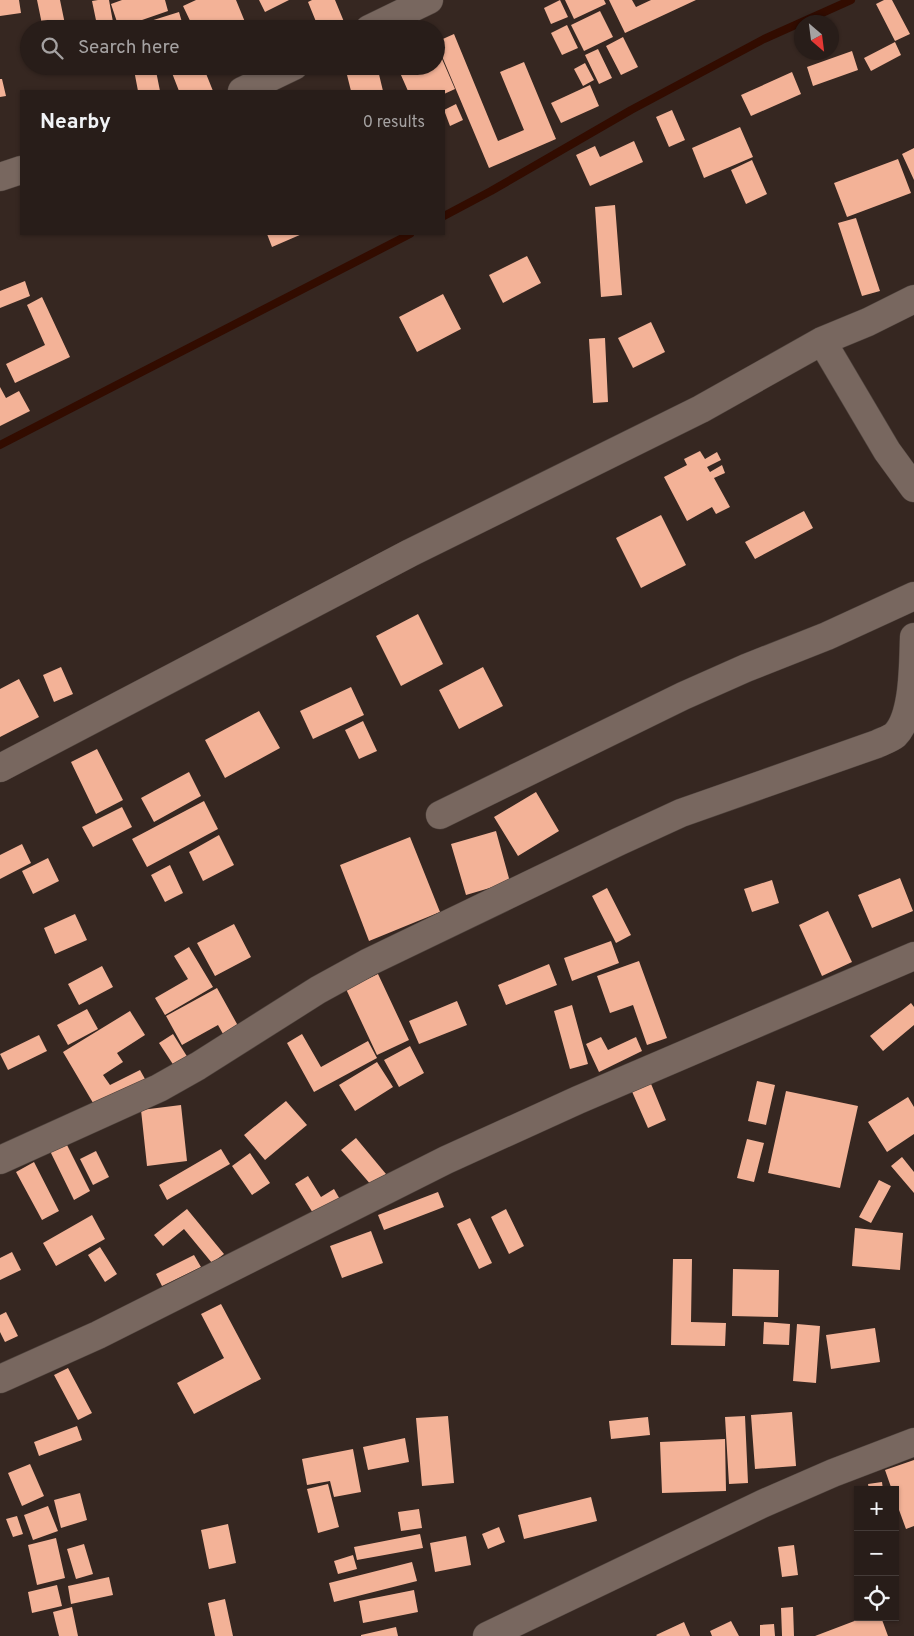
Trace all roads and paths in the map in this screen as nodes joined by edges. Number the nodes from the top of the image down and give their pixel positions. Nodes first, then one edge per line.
1 (429, 0) edge
2 (388, 20) edge
3 (275, 75) edge
4 (244, 90) edge
5 (20, 170) edge
6 (0, 177) edge
7 (914, 299) edge
8 (822, 341) junction
9 (914, 488) edge
10 (914, 596) edge
11 (914, 637) edge
12 (0, 768) edge
13 (440, 815) dead end
14 (914, 956) edge
15 (0, 1160) edge
16 (0, 1379) edge
17 (914, 1442) edge
18 (487, 1636) edge

1 - 2 street
3 - 4 street
5 - 6 street
7 - 8 street
8 - 9 street
8 - 12 street
10 - 13 street
11 - 15 street
14 - 16 street
17 - 18 street

